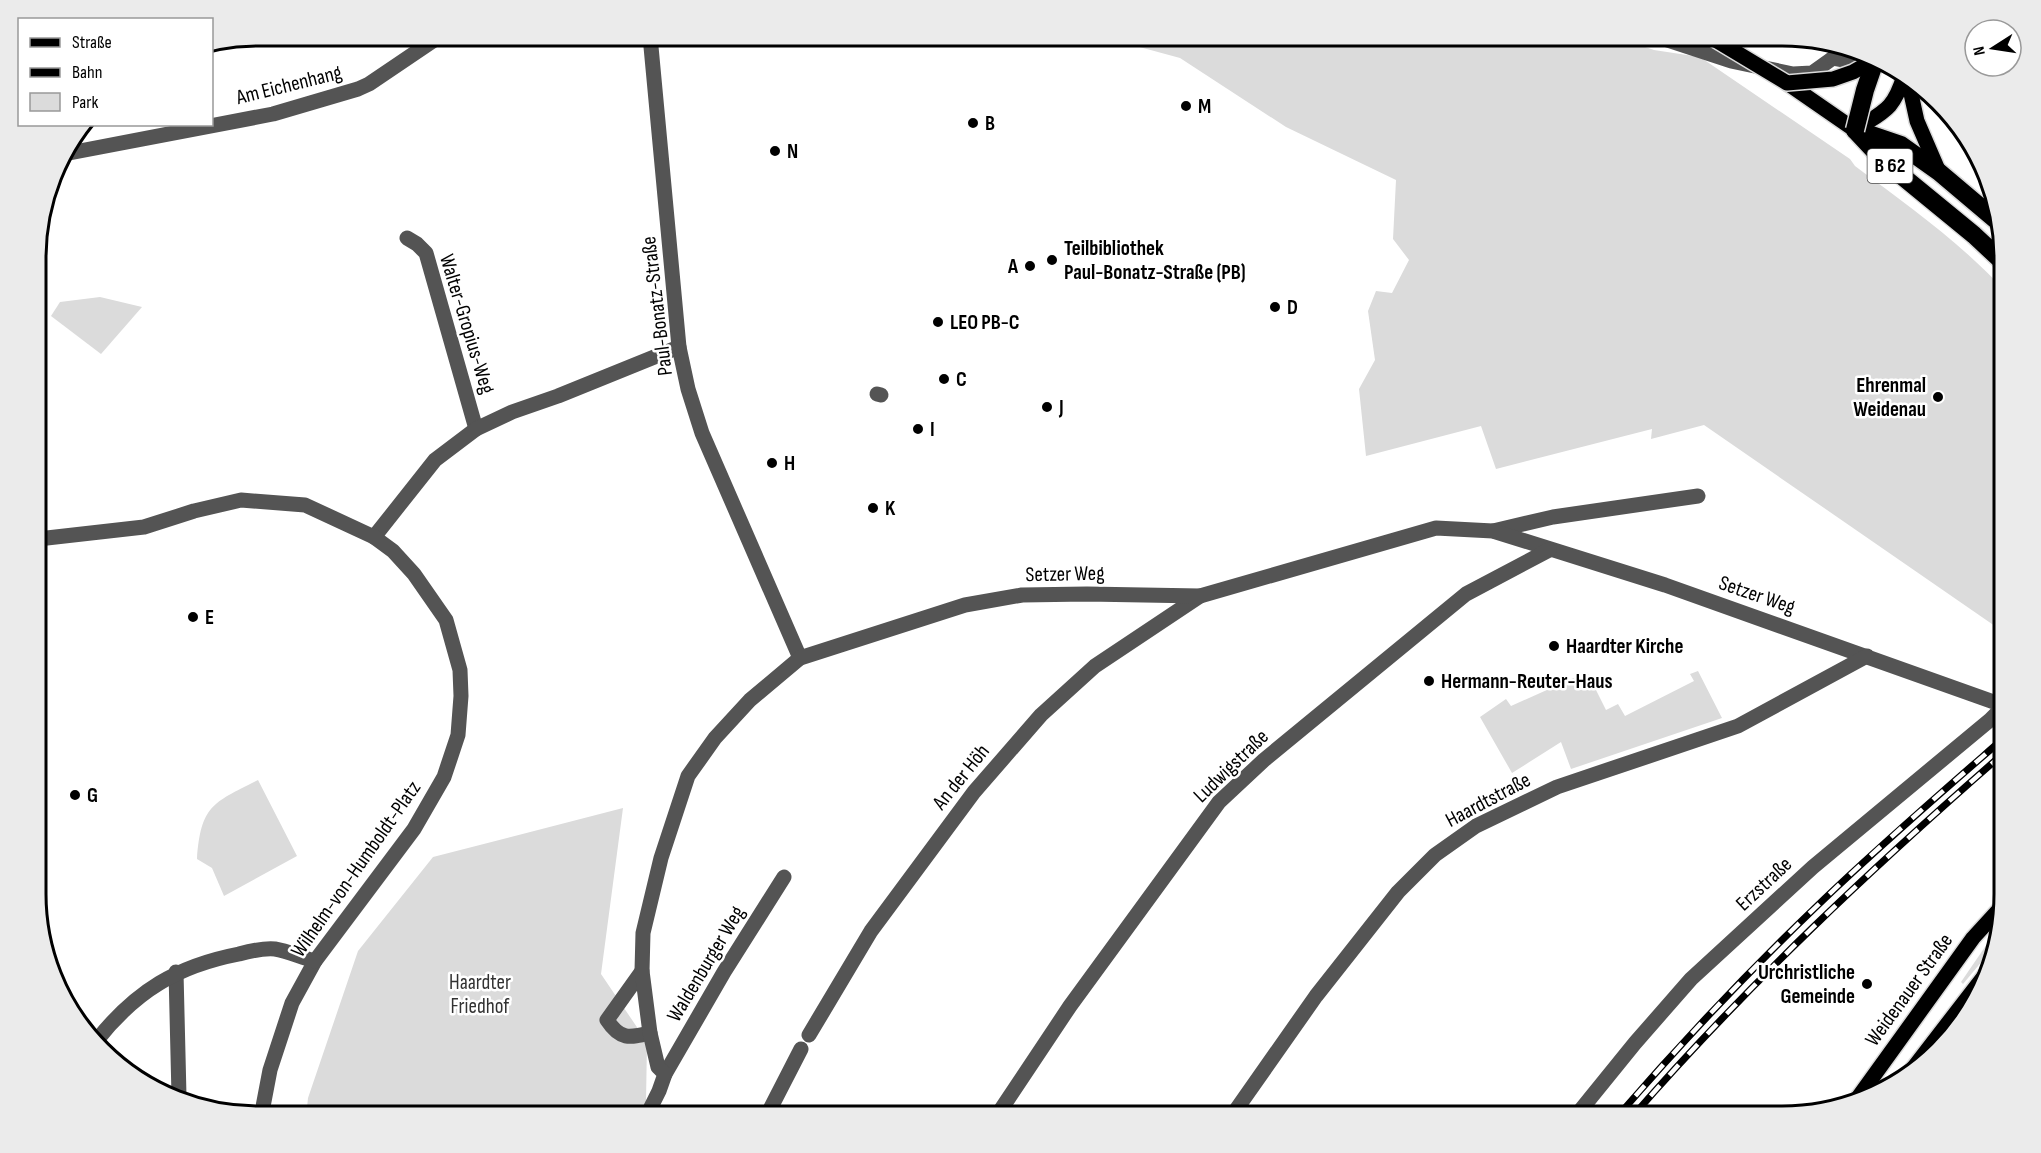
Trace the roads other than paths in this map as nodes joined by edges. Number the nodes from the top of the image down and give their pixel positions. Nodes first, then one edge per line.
1 (1686, 46) edge
2 (1726, 46) edge
3 (424, 47) edge
4 (651, 47) edge
5 (1834, 54) edge
6 (1858, 61) edge
7 (1868, 65) edge
8 (1873, 67) edge
9 (1787, 82) junction
10 (1902, 83) edge
11 (1910, 89) edge
12 (213, 125) edge
13 (210, 126) edge
14 (1855, 130) junction
15 (75, 152) edge
16 (1939, 172) junction
17 (1989, 215) edge
18 (407, 238) dead end
19 (1994, 254) edge
20 (679, 347) junction
21 (476, 429) junction
22 (1698, 496) dead end
23 (1493, 531) junction
24 (374, 537) junction
25 (46, 539) edge
26 (1550, 550) junction
27 (1200, 596) junction
28 (1867, 656) junction
29 (800, 658) junction
30 (1994, 702) edge
31 (1994, 716) edge
32 (688, 776) joint
33 (784, 877) dead end
34 (1993, 915) edge
35 (315, 961) junction
36 (642, 971) junction
37 (176, 972) junction
38 (1967, 998) edge
39 (650, 1033) junction
40 (101, 1036) edge
41 (1931, 1045) edge
42 (665, 1074) junction
43 (1863, 1090) edge
44 (179, 1091) edge
45 (263, 1106) edge
46 (652, 1106) edge
47 (772, 1106) edge
48 (1003, 1106) edge
49 (1240, 1106) edge
50 (1584, 1106) edge

1 - 5 street
2 - 9 main road, B 62, bridge
3 - 12 street, Am Eichenhang
4 - 20 street, Paul-Bonatz-Straße
5 - 6 street
7 - 9 main road, bridge
8 - 14 highway, bridge
9 - 14 main road, B 62
10 - 14 main road
11 - 16 main road
13 - 15 street, Am Eichenhang
14 - 16 highway, B 62
14 - 19 highway, B 62
16 - 17 highway, B 62
18 - 21 street, Walter-Gropius-Weg
20 - 21 street
20 - 29 street, Paul-Bonatz-Straße
21 - 24 street
22 - 23 street, Setzer Weg
23 - 26 street, Setzer Weg
23 - 27 street, Setzer Weg
24 - 25 street, Wilhelm-von-Humboldt-Platz
24 - 35 street, Wilhelm-von-Humboldt-Platz
26 - 28 street, Setzer Weg
26 - 48 street, Ludwigstraße
27 - 29 street, Setzer Weg
27 - 47 street, An der Höh
28 - 30 street, Setzer Weg
28 - 49 street, Haardtstraße
29 - 32 street, Setzer Weg
31 - 50 street, Erzstraße
32 - 36 street, Waldenburger Weg
33 - 42 street, Waldenburger Weg
34 - 43 main road, Weidenauer Straße
35 - 37 street
35 - 45 street, Wilhelm-von-Humboldt-Platz
36 - 39 street, Waldenburger Weg
36 - 39 street, Waldenburger Weg
37 - 40 street
37 - 44 street
38 - 41 main road
39 - 42 street, Waldenburger Weg
42 - 46 street, Waldenburger Weg

